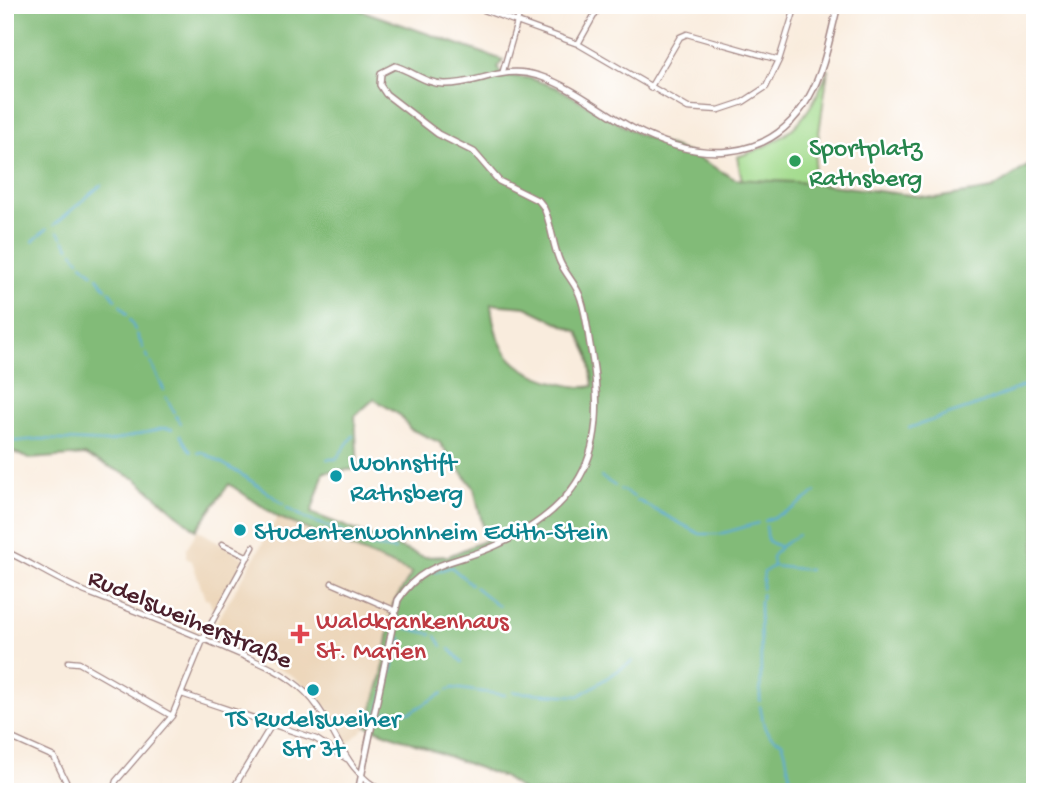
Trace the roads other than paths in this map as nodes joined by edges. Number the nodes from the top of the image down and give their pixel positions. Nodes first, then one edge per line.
1 (470, 5) edge
2 (522, 5) edge
3 (600, 5) edge
4 (796, 5) edge
5 (838, 5) edge
6 (517, 20) junction
7 (578, 44) junction
8 (779, 60) junction
9 (503, 71) junction
10 (650, 88) junction
11 (222, 544) dead end
12 (253, 547) dead end
13 (5, 551) edge
14 (248, 557) junction
15 (332, 583) dead end
16 (394, 610) junction
17 (204, 638) junction
18 (68, 662) dead end
19 (182, 694) junction
20 (172, 716) junction
21 (271, 726) junction
22 (5, 735) edge
23 (347, 759) junction
24 (361, 778) junction
25 (114, 791) edge
26 (71, 792) edge
27 (231, 792) edge
28 (358, 792) edge
29 (386, 792) edge

1 - 6 street
2 - 6 street
3 - 7 street
4 - 8 street
5 - 9 street
6 - 7 street
6 - 9 street
7 - 10 street
8 - 10 street
8 - 10 street
9 - 16 street
11 - 14 street
12 - 14 street
13 - 17 street, Rudelsweiherstraße
14 - 17 street
15 - 16 street
16 - 24 street
17 - 19 street
17 - 23 street, Rudelsweiherstraße
18 - 20 street
19 - 20 street
19 - 21 street
20 - 25 street
21 - 23 street
21 - 27 street
22 - 26 street
23 - 24 street, Rudelsweiherstraße
24 - 28 street
24 - 29 street

